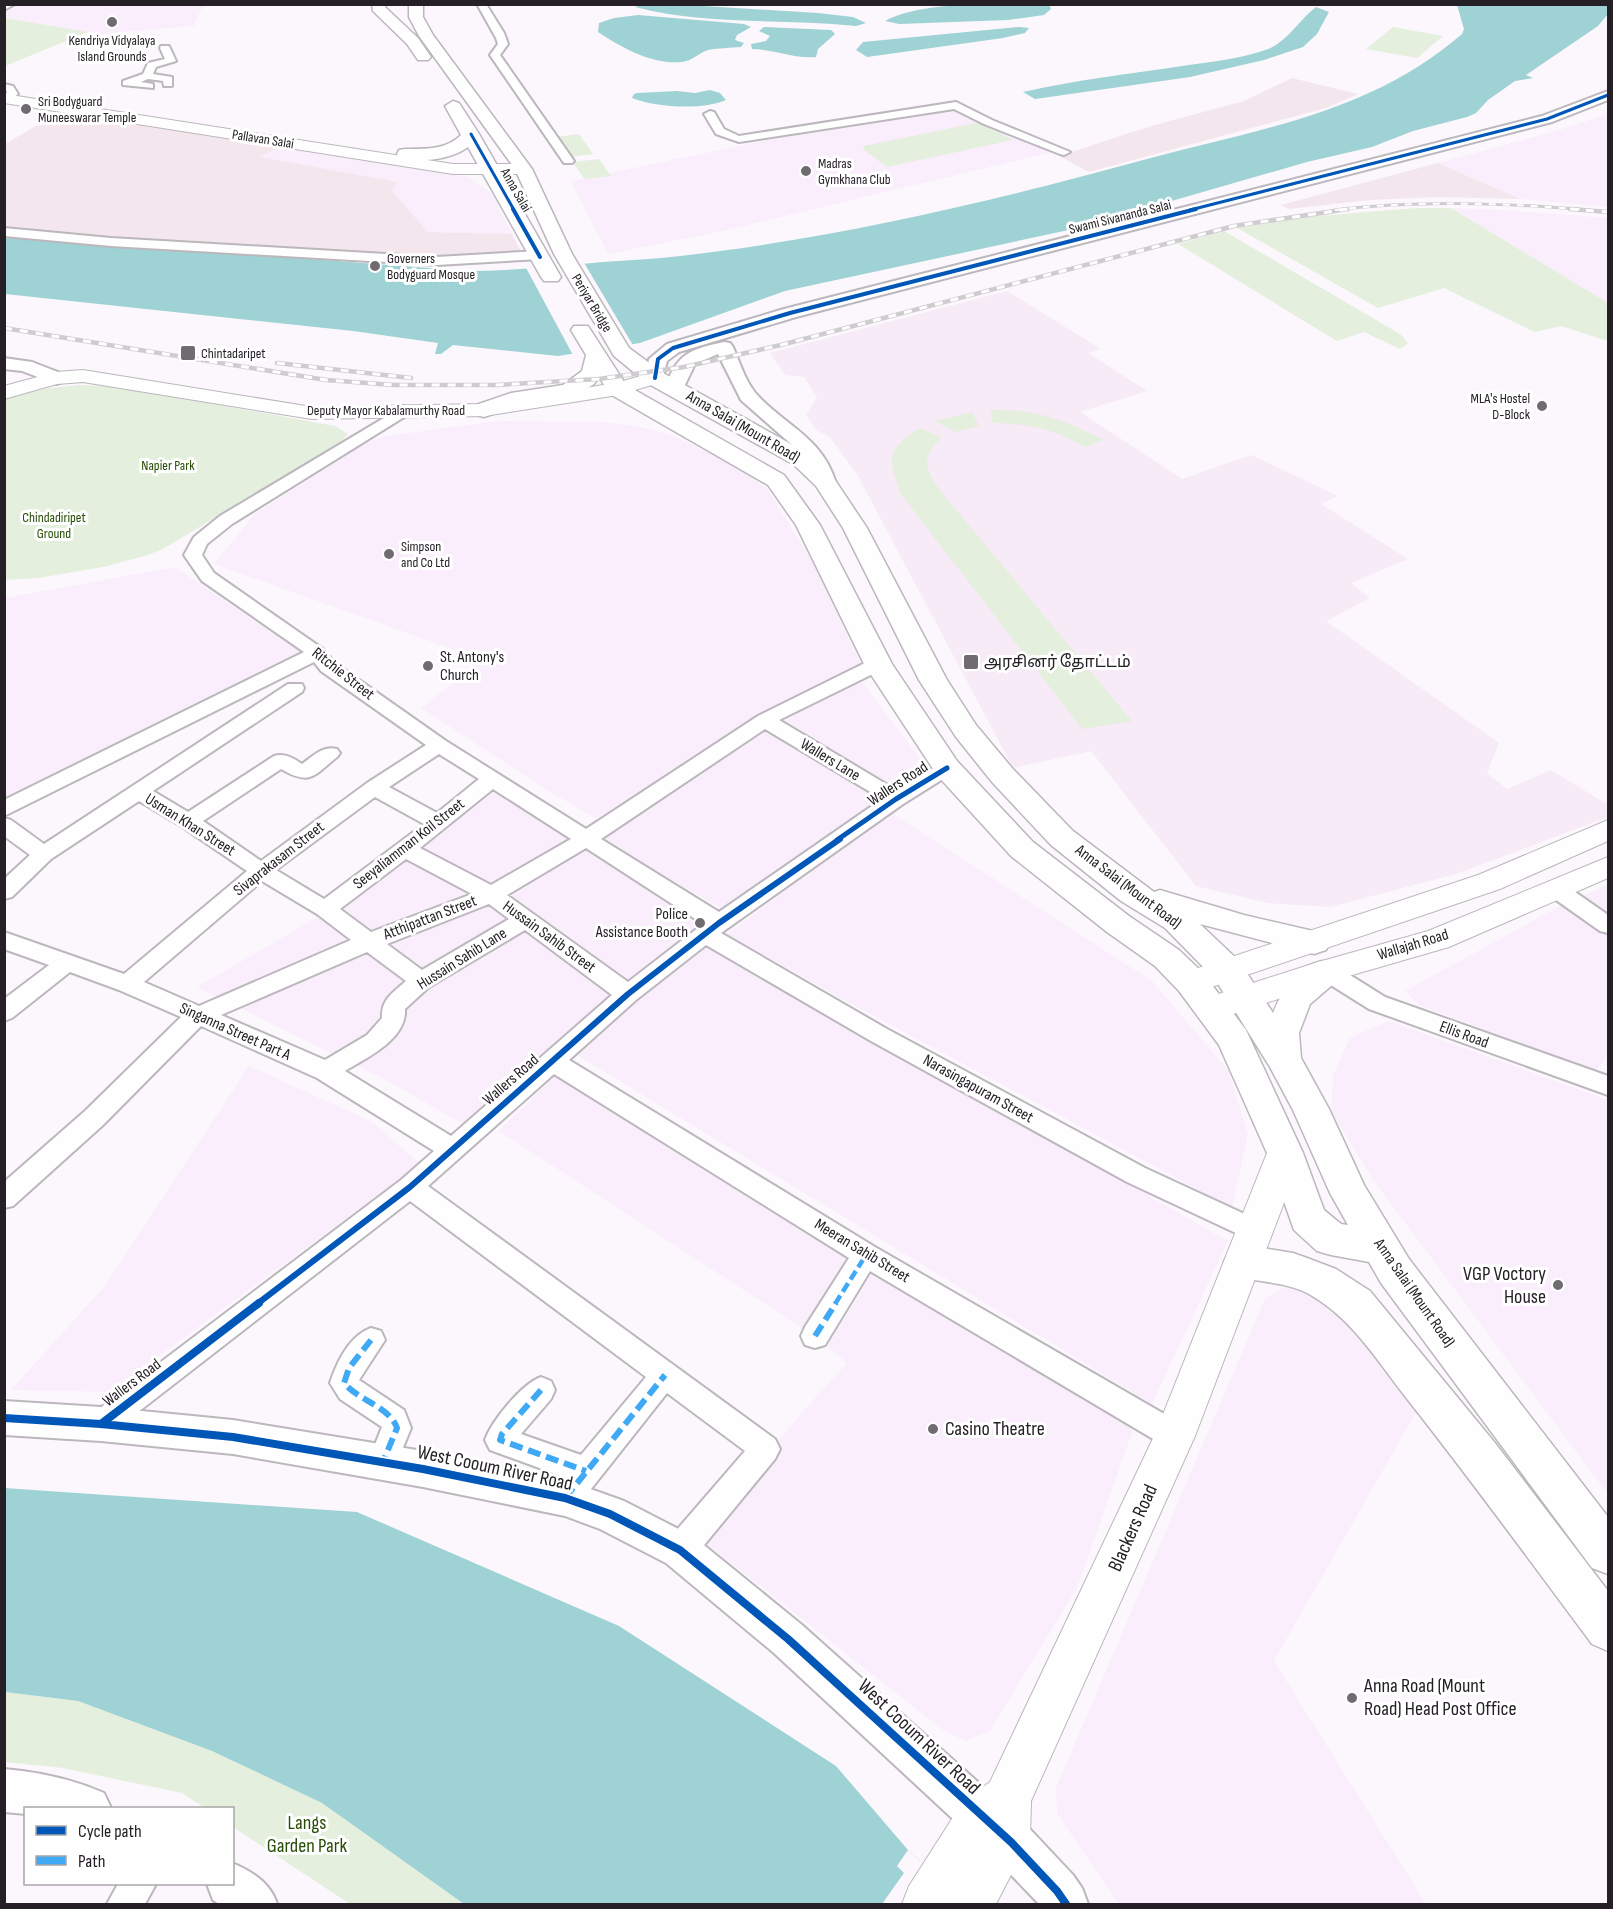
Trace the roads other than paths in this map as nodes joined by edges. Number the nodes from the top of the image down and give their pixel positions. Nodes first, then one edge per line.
1 (12, 4) edge
2 (379, 4) edge
3 (482, 4) edge
4 (4, 7) edge
5 (416, 11) edge
6 (389, 19) junction
7 (165, 48) dead end
8 (434, 74) dead end
9 (148, 81) junction
10 (168, 84) dead end
11 (113, 89) dead end
12 (444, 91) dead end
13 (6, 94) edge
14 (1608, 95) edge
15 (1608, 110) edge
16 (711, 114) dead end
17 (471, 134) junction
18 (1064, 152) dead end
19 (405, 154) junction
20 (568, 161) dead end
21 (521, 166) junction
22 (489, 167) junction
23 (1358, 173) junction
24 (4, 232) edge
25 (389, 242) dead end
26 (563, 254) joint
27 (540, 256) junction
28 (377, 258) junction
29 (563, 297) dead end
30 (574, 317) dead end
31 (724, 346) junction
32 (613, 354) junction
33 (4, 363) edge
34 (662, 375) junction
35 (56, 378) junction
36 (4, 393) edge
37 (629, 395) junction
38 (484, 410) junction
39 (404, 411) junction
40 (826, 483) junction
41 (317, 653) junction
42 (878, 664) junction
43 (295, 688) dead end
44 (765, 720) junction
45 (439, 745) junction
46 (330, 753) dead end
47 (947, 768) junction
48 (492, 778) junction
49 (374, 788) junction
50 (137, 791) junction
51 (896, 800) junction
52 (4, 809) edge
53 (188, 821) junction
54 (439, 823) junction
55 (4, 825) edge
56 (1608, 830) edge
57 (586, 839) junction
58 (405, 849) junction
59 (44, 854) junction
60 (1608, 867) edge
61 (261, 871) junction
62 (1557, 890) junction
63 (4, 892) edge
64 (1132, 892) junction
65 (491, 895) junction
66 (325, 909) junction
67 (526, 919) junction
68 (1608, 925) edge
69 (712, 929) junction
70 (4, 940) edge
71 (368, 942) junction
72 (1320, 957) junction
73 (66, 963) junction
74 (421, 981) junction
75 (127, 984) junction
76 (1218, 990) junction
77 (628, 994) junction
78 (4, 1012) edge
79 (197, 1016) junction
80 (1283, 1058) junction
81 (552, 1061) junction
82 (326, 1071) junction
83 (1608, 1086) edge
84 (452, 1149) junction
85 (1285, 1153) junction
86 (410, 1187) junction
87 (4, 1198) edge
88 (1249, 1247) junction
89 (866, 1255) junction
90 (1388, 1259) junction
91 (1356, 1302) junction
92 (815, 1336) dead end
93 (371, 1340) dead end
94 (665, 1375) junction
95 (541, 1390) dead end
96 (4, 1418) edge
97 (101, 1424) junction
98 (1175, 1436) junction
99 (383, 1462) junction
100 (575, 1484) junction
101 (680, 1550) junction
102 (1608, 1552) edge
103 (1608, 1628) edge
104 (4, 1790) edge
105 (83, 1807) edge
106 (998, 1818) junction
107 (137, 1885) edge
108 (230, 1885) edge
109 (952, 1898) edge
110 (125, 1905) edge
111 (255, 1905) edge
112 (1066, 1905) edge

1 - 4 street
2 - 6 main road
3 - 20 street
5 - 6 main road
5 - 21 main road, Anna Salai
6 - 8 main road
7 - 9 street
9 - 10 street
9 - 11 street
12 - 17 main road, Anna Salai
13 - 19 main road, Pallavan Salai
13 - 22 main road, Pallavan Salai
14 - 23 street, Swami Sivananda Salai
15 - 23 street, Swami Sivananda Salai
16 - 18 street
17 - 19 main road
17 - 22 main road, Anna Salai
19 - 22 main road, Pallavan Salai
21 - 22 main road, Pallavan Salai
21 - 26 main road, Anna Salai
22 - 27 main road, Anna Salai
23 - 31 street, Swami Sivananda Salai
23 - 34 street, Swami Sivananda Salai
24 - 28 street
25 - 28 street
26 - 32 main road, Periyar Bridge
27 - 28 street
27 - 29 main road, Periyar Bridge
30 - 32 main road, Periyar Bridge
31 - 34 street, Swami Sivananda Salai
31 - 40 street
32 - 34 main road, Anna Salai (Mount Road)
32 - 37 main road, Anna Salai (Mount Road)
32 - 38 main road
33 - 35 street
34 - 37 main road
34 - 40 main road, Anna Salai (Mount Road)
35 - 36 main road, Deputy Mayor Kabalamurthy Road
35 - 39 main road, Deputy Mayor Kabalamurthy Road
37 - 38 main road, Deputy Mayor Kabalamurthy Road
37 - 42 main road, Anna Salai (Mount Road)
38 - 39 main road, Deputy Mayor Kabalamurthy Road
39 - 41 street, Ritchie Street
40 - 64 main road, Anna Salai (Mount Road)
41 - 45 street, Ritchie Street
41 - 52 street
42 - 44 street, Atthipattan Street
42 - 47 main road, Anna Salai (Mount Road)
43 - 50 street
44 - 51 street, Wallers Lane
44 - 57 street, Atthipattan Street
45 - 48 street, Ritchie Street
45 - 49 street, Sivaprakasam Street
46 - 53 street
47 - 51 street, Wallers Road
47 - 76 main road, Anna Salai (Mount Road)
48 - 54 street, Seeyaliamman Koil Street
48 - 57 street, Ritchie Street
49 - 54 street
49 - 61 street, Sivaprakasam Street
50 - 53 street, Usman Khan Street
50 - 59 street
51 - 69 street, Wallers Road
53 - 61 street, Usman Khan Street
54 - 58 street, Seeyaliamman Koil Street
55 - 59 street
56 - 72 main road, Wallajah Road
57 - 65 street, Atthipattan Street
57 - 69 street, Ritchie Street
58 - 65 street, Hussain Sahib Street
58 - 66 street, Seeyaliamman Koil Street
59 - 63 street
60 - 62 main road, Wallajah Road
61 - 66 street, Usman Khan Street
61 - 75 street, Sivaprakasam Street
62 - 68 street
62 - 72 main road, Wallajah Road
64 - 72 main road
64 - 76 main road, Anna Salai (Mount Road)
65 - 67 street, Hussain Sahib Street
65 - 71 street, Atthipattan Street
66 - 71 street, Usman Khan Street
67 - 74 street, Hussain Sahib Lane
67 - 77 street, Hussain Sahib Street
69 - 77 street, Wallers Road
69 - 88 street, Narasingapuram Street
70 - 73 street, Singanna Street Part A
71 - 74 street, Usman Khan Street
71 - 79 street, Atthipattan Street
72 - 76 main road, Wallajah Road
72 - 80 main road
72 - 83 street, Ellis Road
73 - 75 street, Singanna Street Part A
73 - 78 street
74 - 82 street, Hussain Sahib Lane
75 - 79 street, Singanna Street Part A
76 - 80 main road, Anna Salai (Mount Road)
76 - 85 main road, Anna Salai (Mount Road)
77 - 81 street, Wallers Road
79 - 82 street, Singanna Street Part A
79 - 87 street, Atthipattan Street
80 - 90 main road, Anna Salai (Mount Road)
81 - 84 street, Wallers Road
81 - 89 street, Meeran Sahib Street
82 - 84 street, Singanna Street Part A
84 - 86 street, Wallers Road
85 - 88 main road, Blackers Road
85 - 90 main road, Anna Salai (Mount Road)
86 - 94 street
86 - 97 street, Wallers Road
88 - 91 main road
88 - 98 main road, Blackers Road
89 - 92 street
89 - 98 street, Meeran Sahib Street
90 - 91 main road
90 - 102 main road, Anna Salai (Mount Road)
91 - 103 main road
93 - 99 street
94 - 100 street
94 - 101 street
95 - 100 street
96 - 97 street, West Cooum River Road
97 - 99 street, West Cooum River Road
98 - 106 main road, Blackers Road
99 - 100 street, West Cooum River Road
100 - 101 street, West Cooum River Road
101 - 106 street, West Cooum River Road
104 - 105 street
106 - 109 main road, Blackers Road
106 - 112 street, West Cooum River Road
107 - 110 street
108 - 111 street

